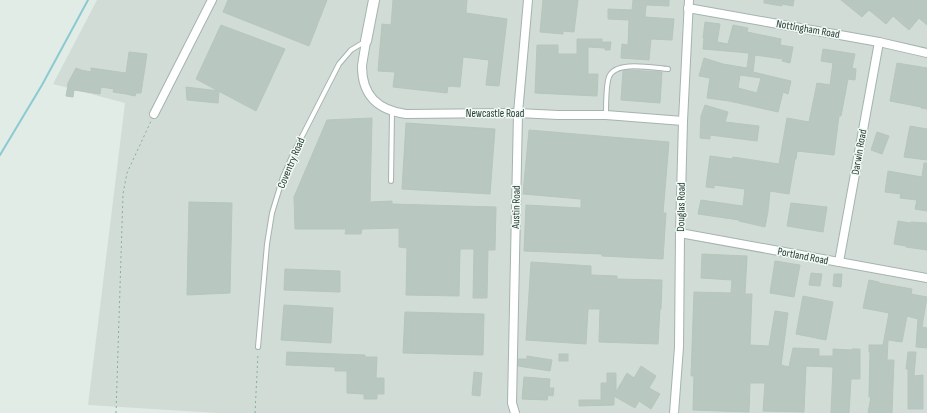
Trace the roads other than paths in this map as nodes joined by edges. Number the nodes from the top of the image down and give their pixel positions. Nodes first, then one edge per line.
1 (212, 0) edge
2 (374, 0) edge
3 (528, 0) edge
4 (688, 4) edge
5 (366, 41) junction
6 (879, 42) junction
7 (927, 53) edge
8 (668, 69) dead end
9 (392, 112) junction
10 (518, 113) junction
11 (154, 114) road end
12 (606, 115) junction
13 (683, 122) junction
14 (390, 181) dead end
15 (680, 233) junction
16 (839, 262) junction
17 (927, 278) edge
18 (258, 347) road end
19 (515, 413) edge
20 (674, 413) edge

1 - 11 street
2 - 5 street
3 - 10 street, Austin Road
4 - 6 street, Nottingham Road
4 - 13 street, Douglas Road
5 - 9 street, Newcastle Road
5 - 18 lane, Coventry Road
6 - 7 street, Nottingham Road
6 - 16 street, Darwin Road
8 - 12 lane
9 - 10 street, Newcastle Road
9 - 14 lane
10 - 12 street, Newcastle Road
10 - 19 street, Austin Road
12 - 13 street, Newcastle Road
13 - 15 street, Douglas Road
15 - 16 street, Portland Road
15 - 20 street, Douglas Road
16 - 17 street, Portland Road

